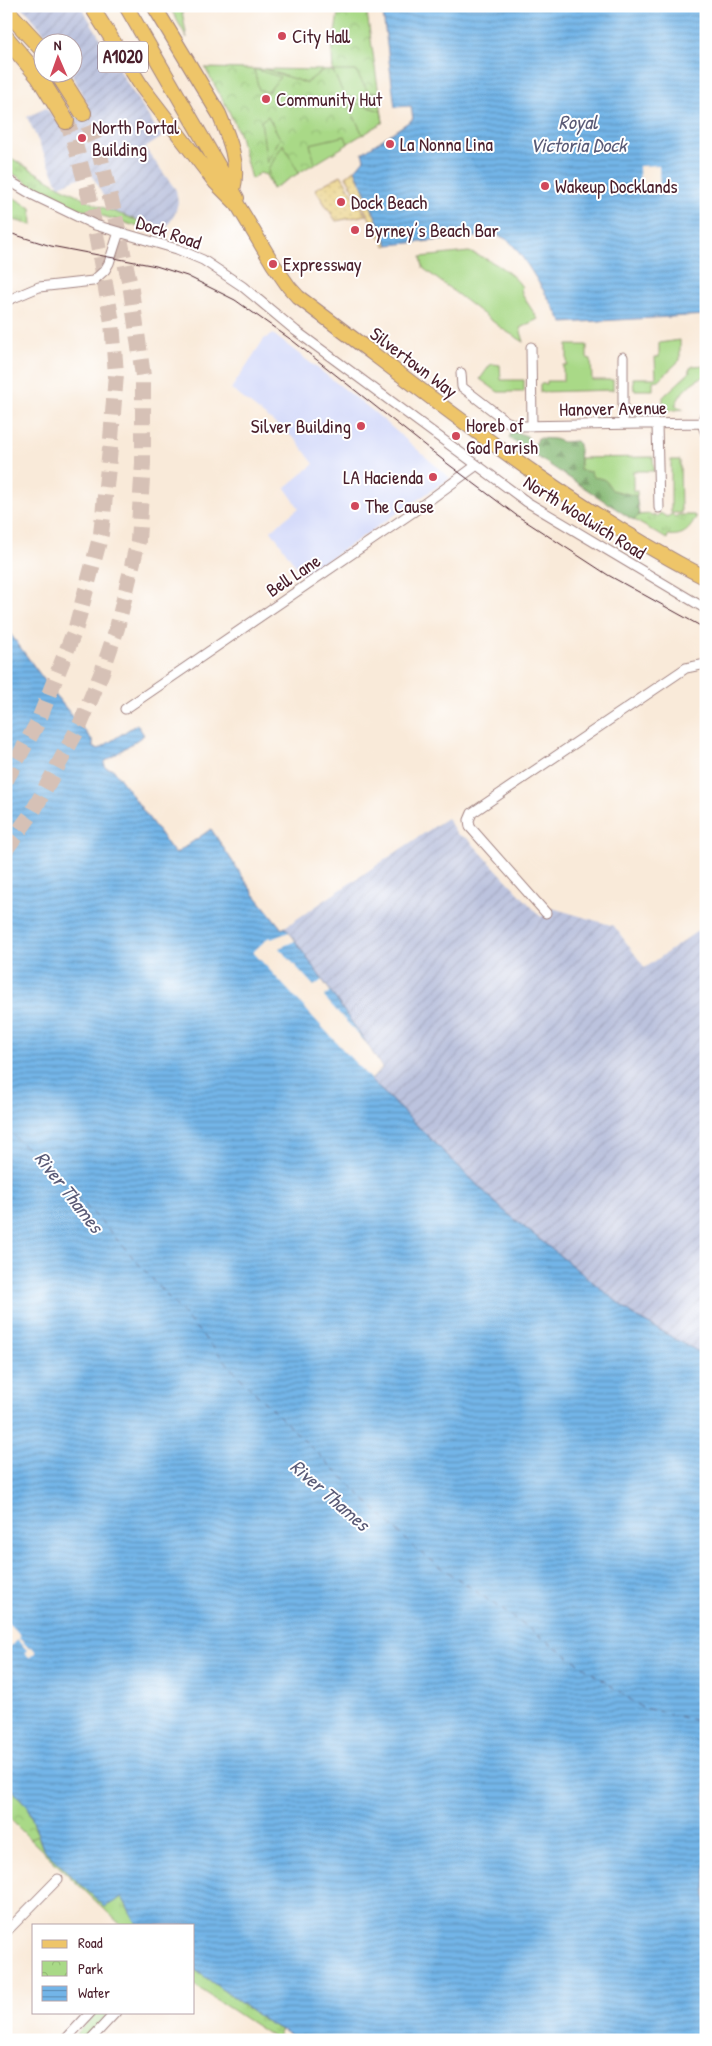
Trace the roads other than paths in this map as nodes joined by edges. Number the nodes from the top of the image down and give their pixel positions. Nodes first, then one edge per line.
1 (91, 6) edge
2 (126, 6) edge
3 (154, 6) edge
4 (6, 10) edge
5 (32, 37) edge
6 (6, 38) edge
7 (64, 82) edge
8 (83, 113) tunnel mouth
9 (66, 121) tunnel mouth
10 (6, 179) edge
11 (233, 190) junction
12 (238, 204) junction
13 (119, 232) junction
14 (6, 302) edge
15 (531, 347) dead end
16 (331, 357) joint
17 (623, 357) dead end
18 (461, 373) dead end
19 (706, 410) edge
20 (702, 423) junction
21 (623, 424) junction
22 (657, 424) junction
23 (532, 426) junction
24 (706, 434) edge
25 (477, 465) junction
26 (659, 508) dead end
27 (706, 578) edge
28 (706, 610) edge
29 (706, 664) edge
30 (125, 709) dead end
31 (546, 913) dead end
32 (58, 1879) dead end
33 (6, 1932) edge
34 (89, 2014) edge
35 (114, 2014) edge
36 (65, 2040) edge
37 (90, 2040) edge

1 - 12 main road, Silvertown Way / A1020
2 - 11 main road, Silvertown Way / A1020
3 - 11 main road, Silvertown Way / A1020
4 - 5 highway
6 - 9 highway
7 - 8 highway
10 - 13 street, Dock Road
11 - 12 main road, Silvertown Way / A1020
12 - 27 main road, Silvertown Way / A1020
13 - 14 street
13 - 16 street, Dock Road
15 - 23 street
16 - 25 street, North Woolwich Road
17 - 21 street
18 - 23 street, Hanover Avenue
19 - 20 street
20 - 22 street, Hanover Avenue
20 - 24 street
21 - 22 street, Hanover Avenue
21 - 23 street, Hanover Avenue
22 - 26 street
25 - 28 street, North Woolwich Road
25 - 30 street, Bell Lane
29 - 31 street
32 - 33 street
34 - 36 street
35 - 37 street

